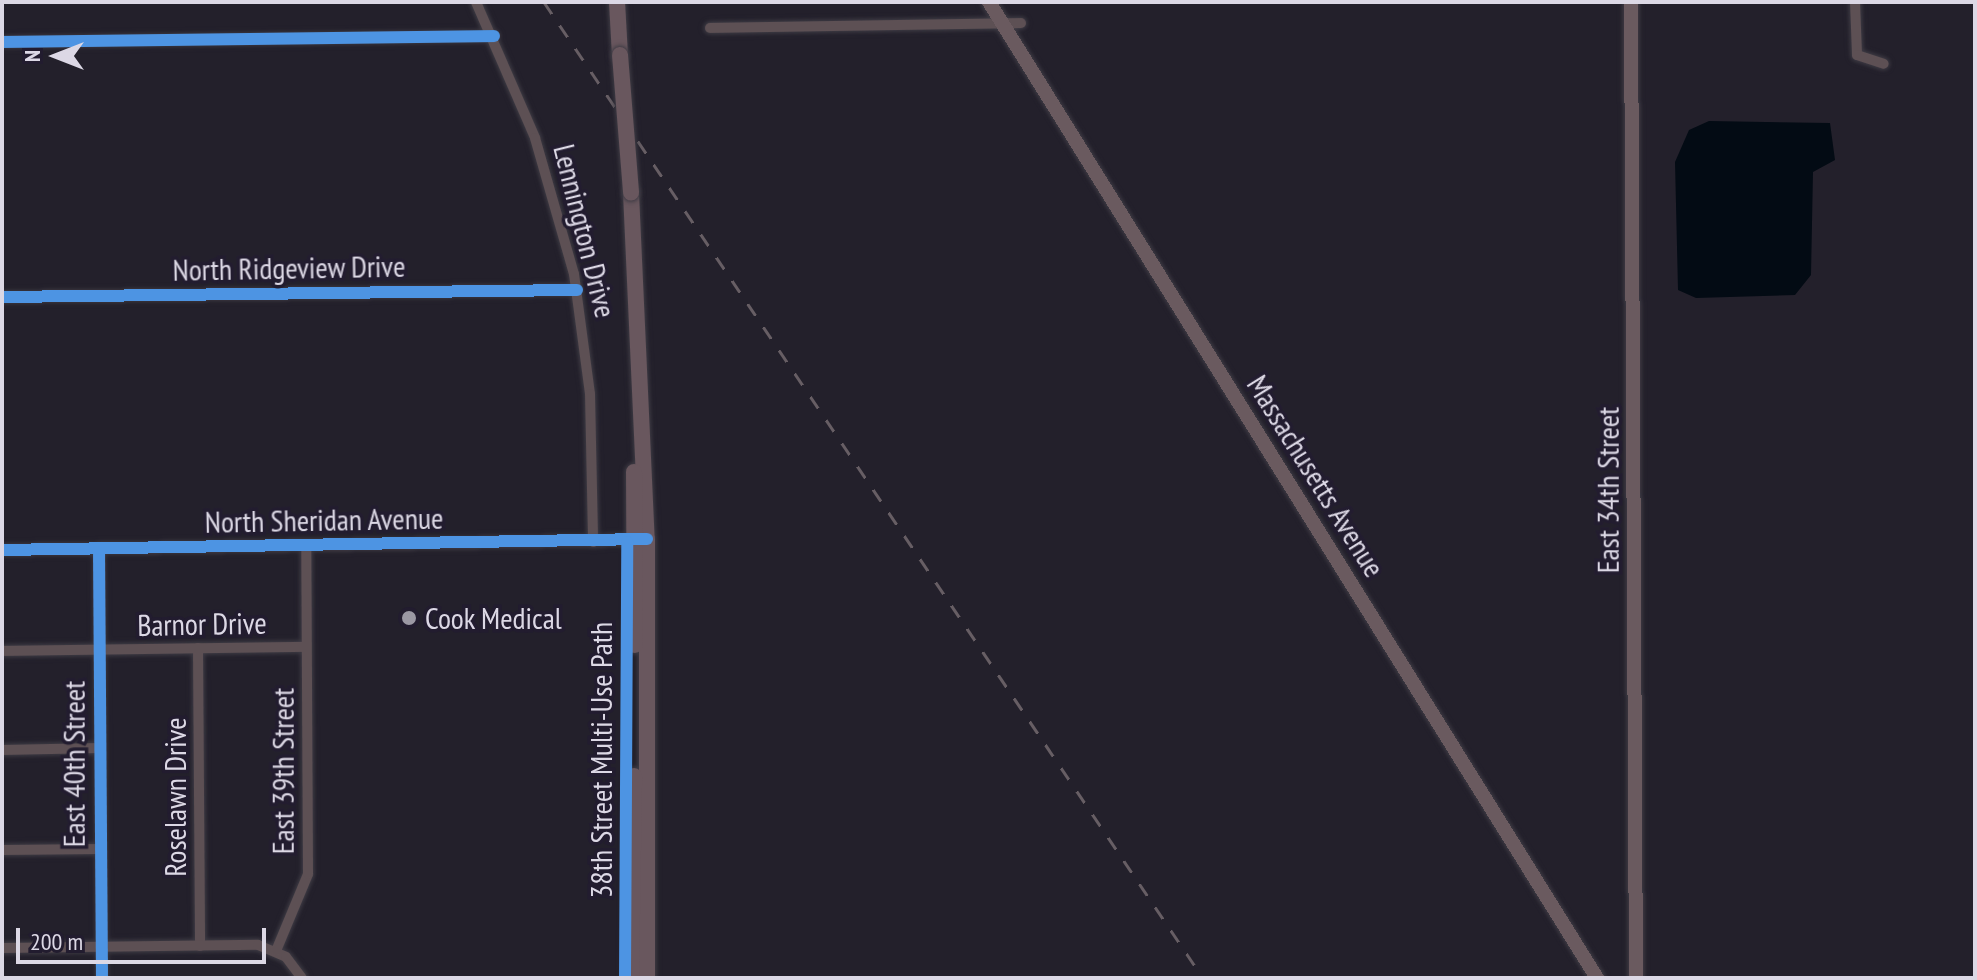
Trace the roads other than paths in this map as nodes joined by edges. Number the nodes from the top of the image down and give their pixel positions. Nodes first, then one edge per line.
1 (476, 2) edge
2 (617, 2) edge
3 (989, 2) edge
4 (1631, 2) edge
5 (1855, 2) edge
6 (1021, 23) dead end
7 (1005, 27) junction
8 (710, 28) dead end
9 (494, 36) junction
10 (2, 42) edge
11 (1884, 64) dead end
12 (577, 290) junction
13 (2, 297) edge
14 (640, 540) junction
15 (593, 542) junction
16 (306, 546) junction
17 (99, 549) junction
18 (2, 550) edge
19 (306, 647) junction
20 (198, 648) junction
21 (99, 650) junction
22 (2, 651) edge
23 (100, 748) junction
24 (2, 750) edge
25 (101, 849) junction
26 (2, 850) edge
27 (200, 946) junction
28 (102, 947) junction
29 (2, 948) edge
30 (276, 951) junction
31 (102, 978) edge
32 (302, 978) edge
33 (631, 978) edge
34 (647, 978) edge
35 (1597, 978) edge
36 (1636, 978) edge

1 - 9 street, Lennington Drive
2 - 14 main road, bridge
3 - 7 main road, Massachusetts Avenue
4 - 36 main road, East 34th Street
5 - 11 street
6 - 7 street
7 - 8 street
7 - 35 main road, Massachusetts Avenue
9 - 10 street
9 - 12 street, Lennington Drive
12 - 13 street, North Ridgeview Drive
12 - 15 street, Lennington Drive
14 - 15 street, North Sheridan Avenue
14 - 33 main road
14 - 34 main road
15 - 16 street, North Sheridan Avenue
16 - 17 street, North Sheridan Avenue
16 - 19 street, East 39th Street
17 - 18 street, North Sheridan Avenue
17 - 21 street, East 40th Street
19 - 20 street, Barnor Drive
19 - 30 street, East 39th Street
20 - 21 street, Barnor Drive
20 - 27 street, Roselawn Drive
21 - 22 street, Barnor Drive
21 - 23 street, East 40th Street
23 - 24 street
23 - 25 street, East 40th Street
25 - 26 street
25 - 28 street, East 40th Street
27 - 28 street
27 - 30 street
28 - 29 street
28 - 31 street, East 40th Street
30 - 32 street

